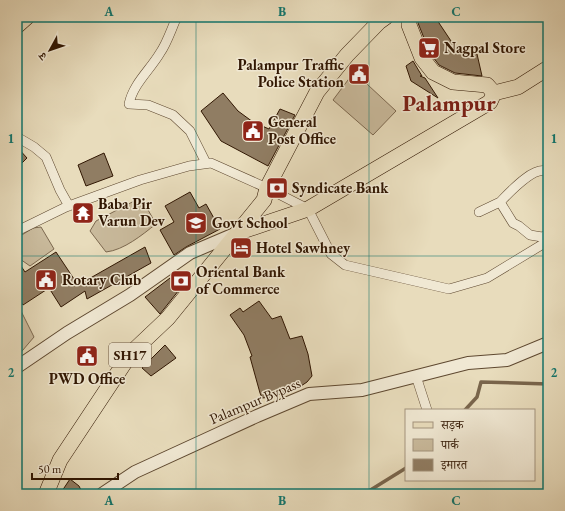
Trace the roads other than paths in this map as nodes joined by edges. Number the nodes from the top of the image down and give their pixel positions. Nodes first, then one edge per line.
1 (27, 17) edge
2 (179, 17) edge
3 (386, 17) edge
4 (409, 17) edge
5 (17, 26) edge
6 (548, 68) edge
7 (494, 93) junction
8 (17, 137) edge
9 (206, 164) junction
10 (548, 172) edge
11 (267, 188) junction
12 (500, 202) junction
13 (69, 206) junction
14 (308, 208) junction
15 (479, 212) dead end
16 (17, 231) edge
17 (237, 233) junction
18 (548, 236) edge
19 (548, 241) edge
20 (548, 342) edge
21 (17, 367) edge
22 (416, 376) junction
23 (427, 409) edge
24 (46, 494) edge
25 (102, 494) edge

1 - 5 main road
2 - 9 street
3 - 11 main road, SH17
4 - 7 main road
6 - 7 main road
7 - 14 main road
8 - 13 street
9 - 11 street
9 - 13 street
10 - 12 street
11 - 14 street
11 - 17 main road, SH17
12 - 15 street
12 - 18 street
13 - 16 street
14 - 17 main road
14 - 19 street
17 - 21 street
17 - 24 main road, SH17
20 - 22 street, Palampur Bypass
22 - 23 street
22 - 25 street, Palampur Bypass

